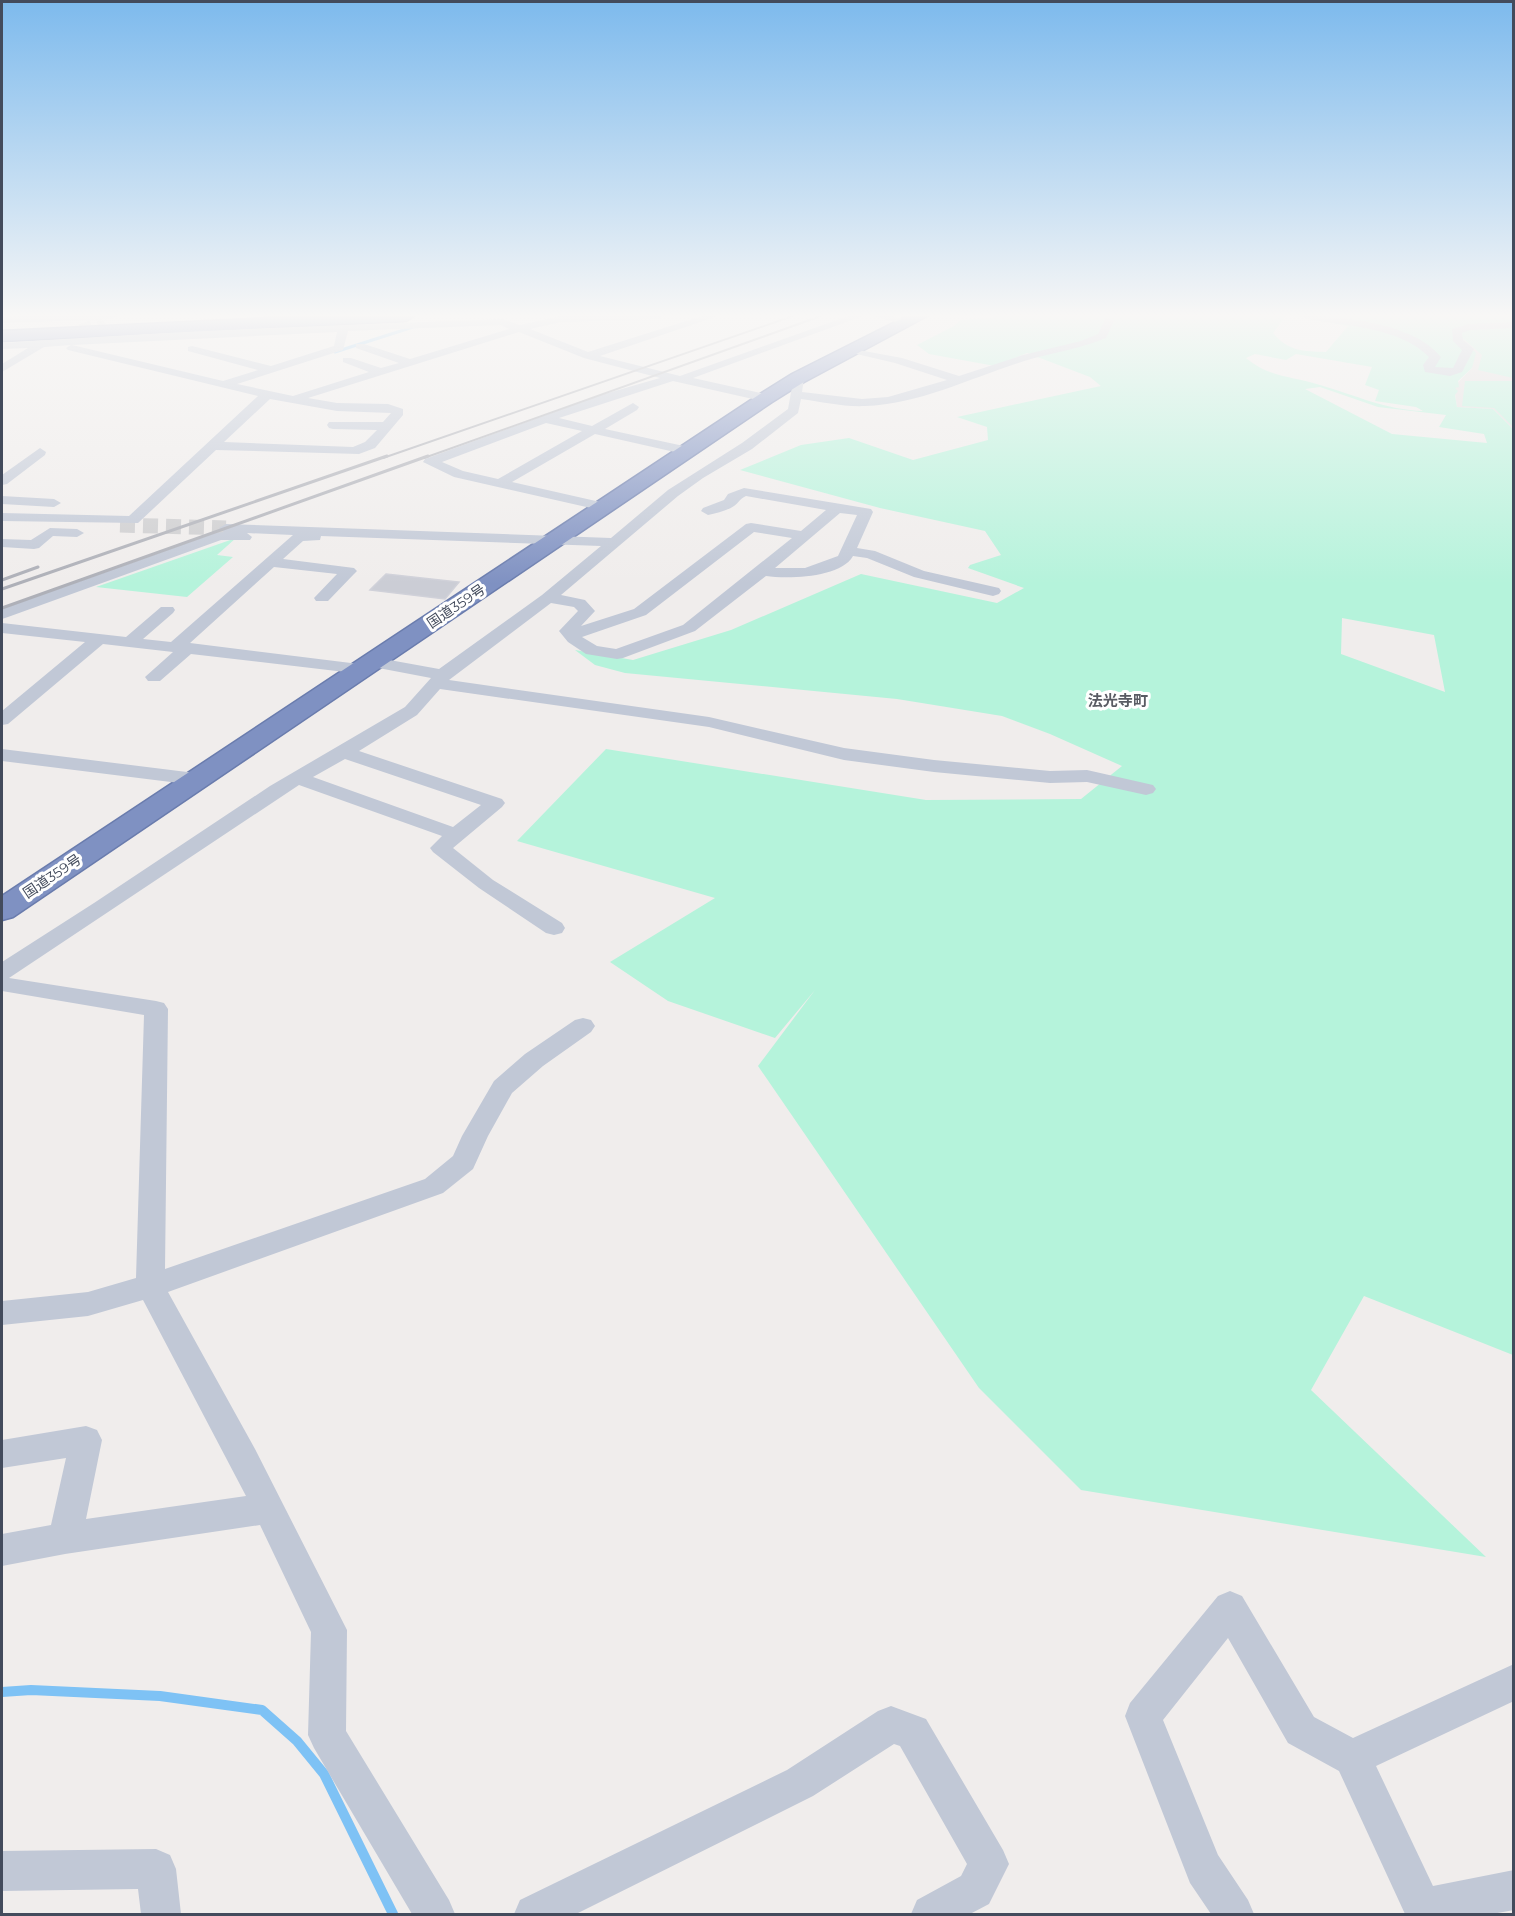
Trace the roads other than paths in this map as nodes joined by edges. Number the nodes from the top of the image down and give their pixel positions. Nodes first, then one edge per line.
1 (256, 405) edge
2 (333, 405) edge
3 (584, 405) edge
4 (755, 405) edge
5 (795, 405) edge
6 (633, 407) dead end
7 (545, 419) junction
8 (333, 424) dead end
9 (386, 426) junction
10 (594, 429) junction
11 (214, 446) junction
12 (688, 451) junction
13 (40, 452) dead end
14 (2, 481) edge
15 (501, 483) junction
16 (2, 500) edge
17 (54, 503) dead end
18 (604, 507) junction
19 (837, 508) junction
20 (708, 511) dead end
21 (2, 517) edge
22 (2, 522) edge
23 (126, 523) junction
24 (226, 528) tunnel mouth
25 (407, 534) junction
26 (300, 536) junction
27 (804, 536) junction
28 (555, 539) junction
29 (613, 542) junction
30 (2, 543) edge
31 (849, 551) junction
32 (272, 562) junction
33 (763, 571) junction
34 (993, 591) dead end
35 (322, 598) dead end
36 (548, 598) junction
37 (167, 610) dead end
38 (2, 614) edge
39 (2, 628) edge
40 (571, 635) junction
41 (99, 639) junction
42 (130, 642) junction
43 (182, 648) junction
44 (368, 666) junction
45 (154, 677) dead end
46 (440, 679) junction
47 (2, 720) edge
48 (344, 752) junction
49 (2, 755) edge
50 (297, 778) junction
51 (195, 779) junction
52 (1146, 789) dead end
53 (457, 835) junction
54 (2, 910) edge
55 (554, 928) dead end
56 (2, 972) edge
57 (2, 984) edge
58 (583, 1026) dead end
59 (150, 1286) junction
60 (2, 1313) edge
61 (2, 1454) edge
62 (268, 1508) junction
63 (64, 1538) junction
64 (2, 1550) edge
65 (1514, 1682) edge
66 (1352, 1758) junction
67 (2, 1871) edge
68 (1514, 1890) edge
69 (161, 1914) edge
70 (435, 1914) edge
71 (534, 1914) edge
72 (931, 1914) edge
73 (1234, 1914) edge

1 - 11 street
2 - 9 street
3 - 7 street
4 - 12 highway, 国道359号
5 - 29 street
6 - 10 street
7 - 10 street
7 - 15 street
8 - 9 street
9 - 11 street
10 - 12 street
10 - 15 street
11 - 23 street
12 - 18 highway, 国道359号
13 - 14 street
15 - 18 street
16 - 17 street
18 - 28 highway, 国道359号
19 - 20 street
19 - 27 street
19 - 31 street
21 - 23 street
22 - 23 street
23 - 30 street
24 - 25 street
25 - 26 street
25 - 28 street
26 - 32 street
26 - 38 street
27 - 33 street
27 - 40 street
28 - 29 street
28 - 44 highway, 国道359号
29 - 36 street
31 - 33 street
31 - 34 street
32 - 35 street
32 - 43 street
33 - 40 street
36 - 40 street
36 - 46 street
37 - 42 street
39 - 41 street
41 - 42 street
41 - 47 street
42 - 43 street
43 - 44 street
43 - 45 street
44 - 46 street
44 - 51 highway, 国道359号
46 - 48 street
46 - 52 street
48 - 50 street
48 - 53 street
49 - 51 street
50 - 53 street
50 - 56 street
51 - 54 highway, 国道359号
53 - 55 street
57 - 59 street
58 - 59 street
59 - 60 street
59 - 62 street
61 - 63 street
62 - 63 street
62 - 70 street
63 - 64 street
65 - 66 street
66 - 68 street
66 - 73 street
67 - 69 street
71 - 72 street

